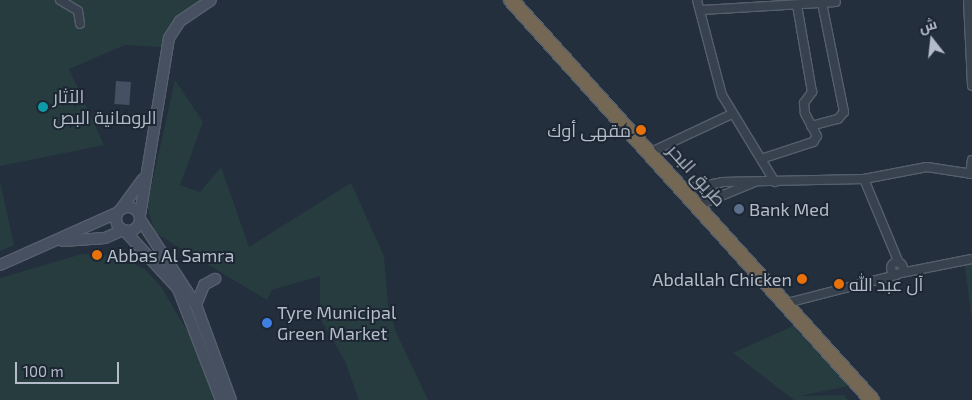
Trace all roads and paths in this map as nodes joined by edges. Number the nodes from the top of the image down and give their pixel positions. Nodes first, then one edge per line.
1 (60, 0) edge
2 (211, 0) edge
3 (510, 0) edge
4 (697, 0) edge
5 (968, 0) edge
6 (836, 2) dead end
7 (822, 3) junction
8 (797, 5) junction
9 (702, 10) junction
10 (80, 24) dead end
11 (972, 86) edge
12 (732, 114) junction
13 (812, 126) junction
14 (651, 152) junction
15 (761, 159) junction
16 (972, 160) edge
17 (971, 174) edge
18 (143, 178) junction
19 (864, 179) junction
20 (757, 181) junction
21 (776, 182) junction
22 (684, 189) junction
23 (699, 205) junction
24 (119, 211) junction
25 (140, 217) junction
26 (124, 230) junction
27 (52, 243) junction
28 (972, 259) edge
29 (896, 264) junction
30 (0, 265) edge
31 (922, 269) junction
32 (898, 274) junction
33 (215, 279) dead end
34 (873, 279) junction
35 (787, 303) junction
36 (196, 305) junction
37 (201, 331) junction
38 (221, 400) edge
39 (231, 400) edge
40 (872, 400) edge

1 - 10 street
2 - 18 main road
3 - 14 highway, طريق البحر
4 - 9 street
5 - 11 street
6 - 7 street
7 - 8 street
7 - 13 street
8 - 9 street
8 - 13 street
9 - 12 street
12 - 14 street
12 - 15 street
13 - 15 street
14 - 22 highway, طريق البحر
15 - 21 street
16 - 17 street
17 - 19 street
18 - 24 main road
18 - 25 main road
19 - 21 street
19 - 29 street
20 - 21 street
20 - 22 street
20 - 23 street
22 - 23 highway, طريق البحر
23 - 35 highway, طريق البحر
24 - 25 main road
24 - 26 main road
24 - 27 main road
25 - 26 main road
25 - 36 main road
26 - 27 main road
26 - 37 main road
27 - 30 main road
28 - 31 street
29 - 31 street
29 - 32 street
29 - 32 street
29 - 34 street
31 - 32 street
32 - 34 street
33 - 36 main road
34 - 35 street
35 - 40 highway, طريق البحر
36 - 37 main road
37 - 38 main road
37 - 39 main road

